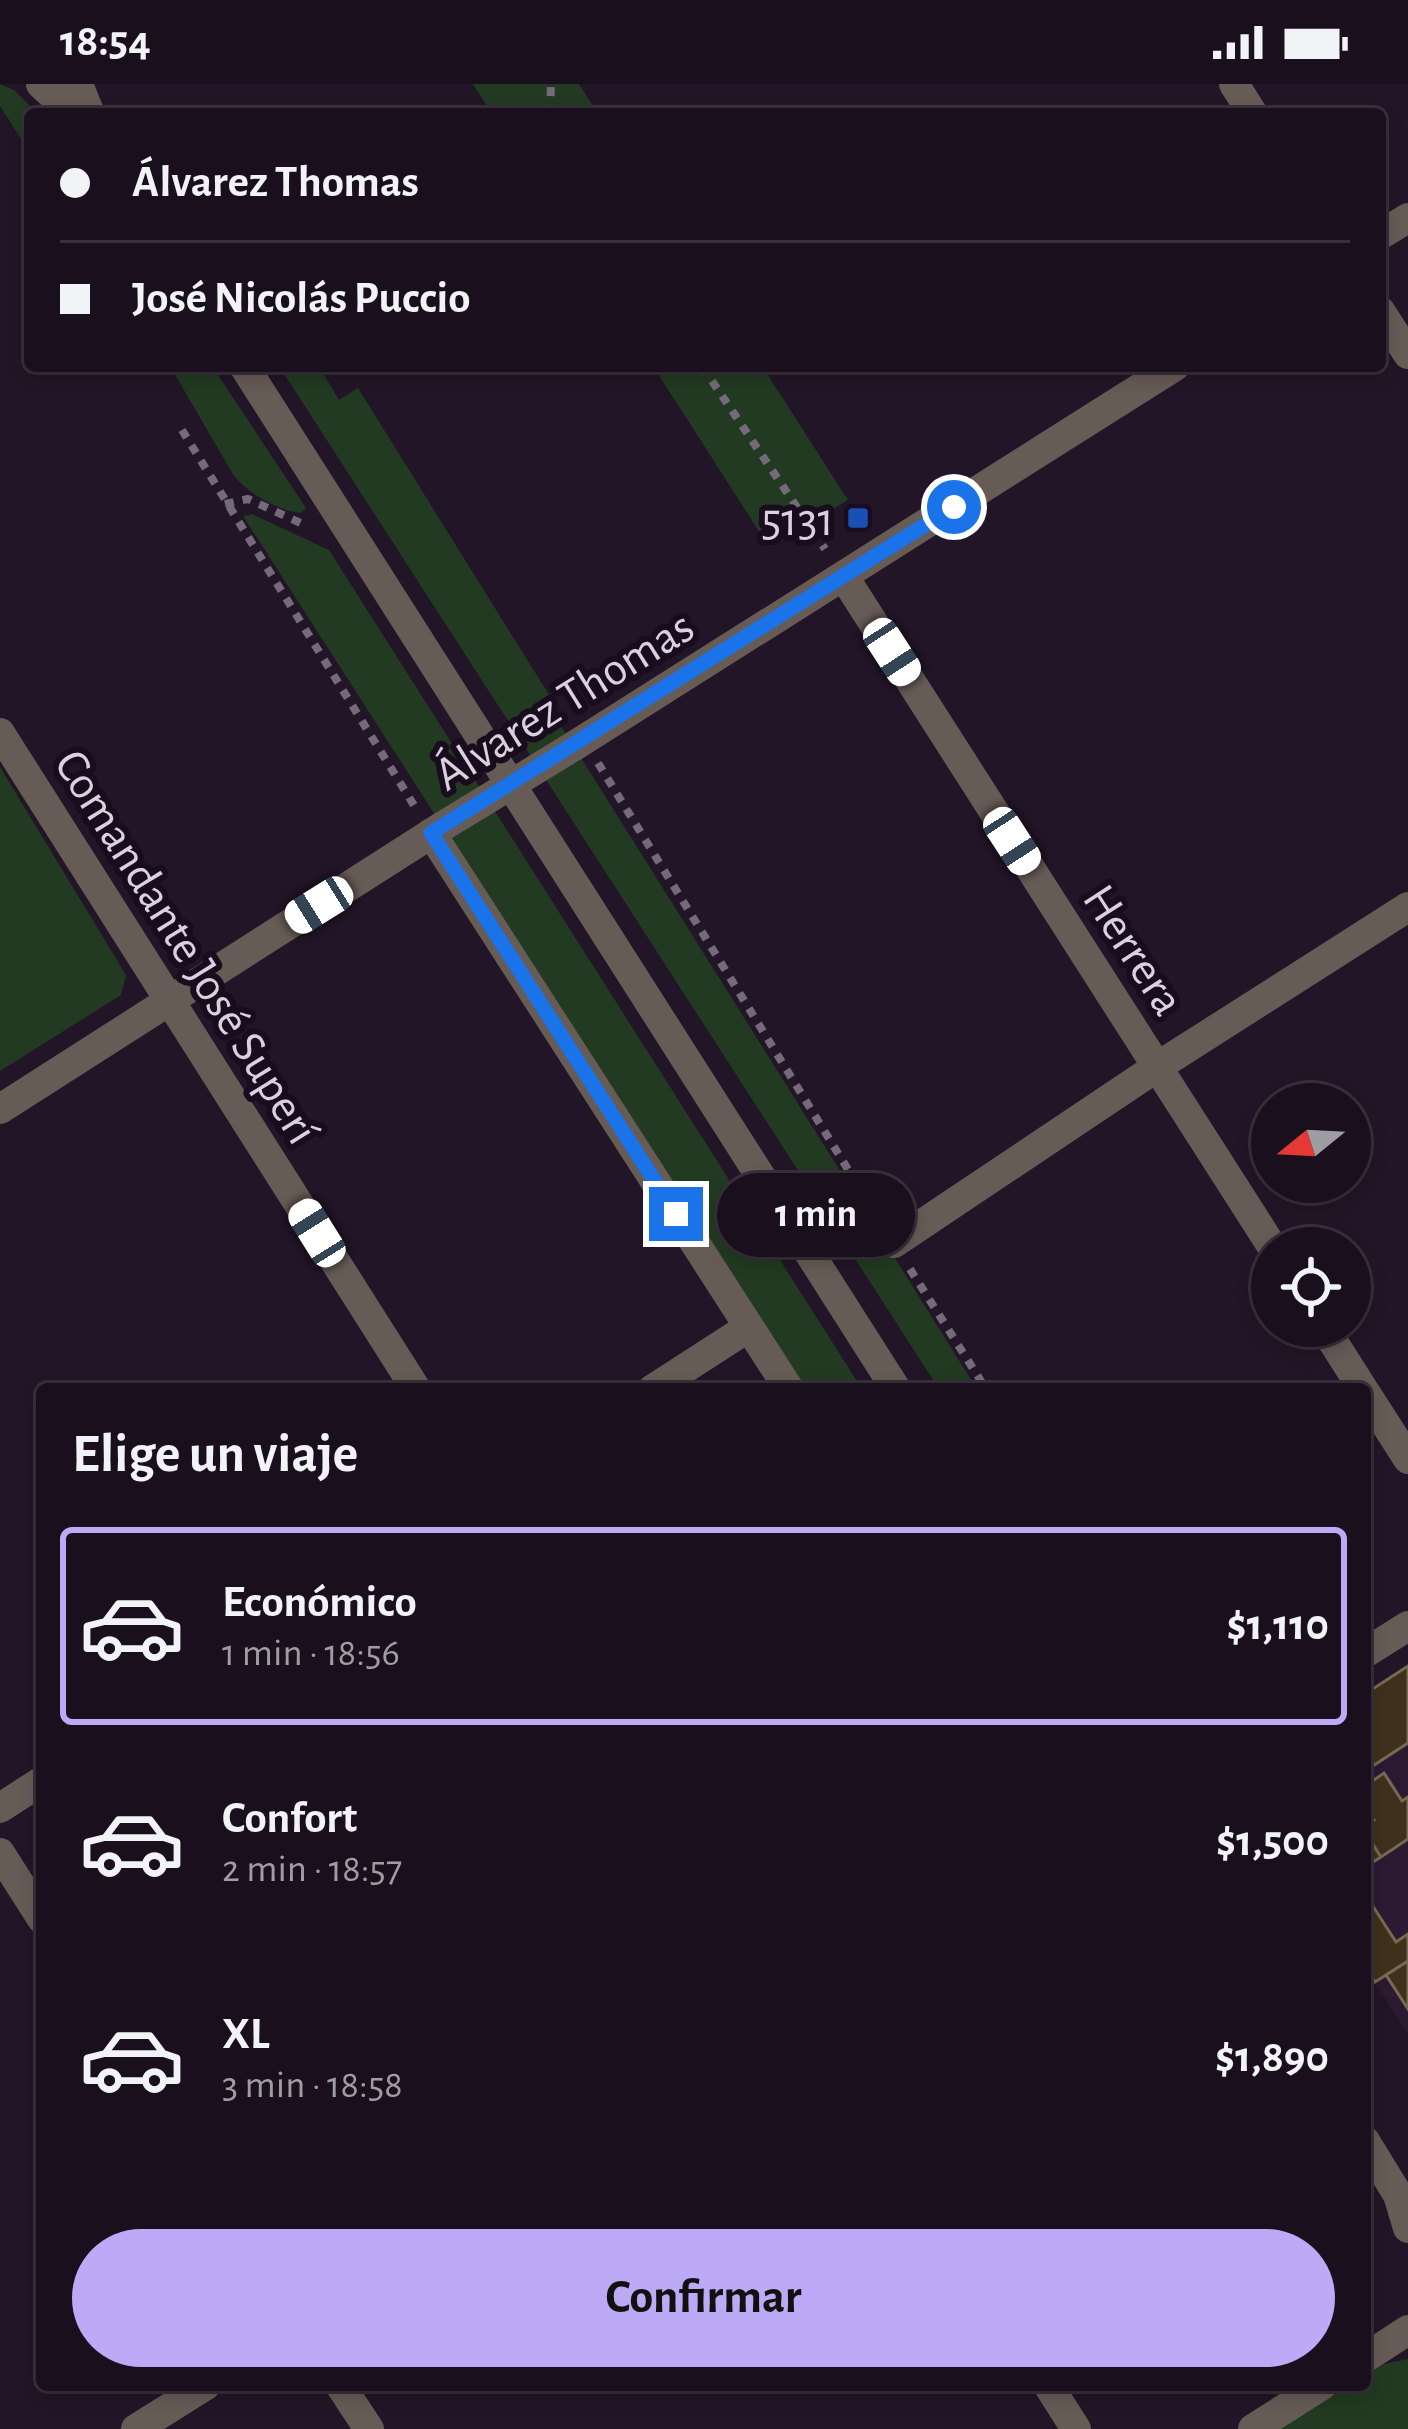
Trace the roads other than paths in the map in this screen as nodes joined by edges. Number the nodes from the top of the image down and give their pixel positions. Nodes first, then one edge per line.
1 (41, 84) edge
2 (67, 108) edge
3 (1386, 320) edge
4 (1408, 354) edge
5 (248, 372) edge
6 (1166, 372) edge
7 (844, 577) junction
8 (0, 733) edge
9 (437, 830) junction
10 (1408, 908) edge
11 (169, 1000) junction
12 (1157, 1067) junction
13 (0, 1109) edge
14 (1260, 1227) edge
15 (893, 1243) road end
16 (749, 1328) junction
17 (1336, 1347) edge
18 (412, 1383) edge
19 (662, 1383) edge
20 (785, 1383) edge
21 (892, 1383) edge
22 (1360, 1383) edge
23 (1371, 1401) edge
24 (1408, 1459) edge
25 (1408, 1626) edge
26 (1371, 1649) edge
27 (36, 1785) edge
28 (0, 1808) edge
29 (0, 1853) edge
30 (36, 1910) edge
31 (1371, 2150) edge
32 (1403, 2198) edge
33 (1408, 2228) edge
34 (1408, 2330) edge
35 (1371, 2354) edge
36 (196, 2391) edge
37 (344, 2391) edge
38 (1052, 2391) edge
39 (1313, 2391) edge
40 (136, 2429) edge
41 (369, 2429) edge
42 (1076, 2429) edge
43 (1253, 2429) edge

1 - 2 street
3 - 4 street
5 - 21 street
6 - 7 street, Álvarez Thomas
7 - 9 street, Álvarez Thomas, bridge
7 - 12 street, Herrera
8 - 11 street, Comandante José Superí
9 - 11 street, Álvarez Thomas
9 - 16 street
10 - 12 street
11 - 13 street, Álvarez Thomas
11 - 18 street, Comandante José Superí
12 - 14 street, Herrera
12 - 15 street
16 - 19 street
16 - 20 street
17 - 22 street
23 - 24 street
25 - 26 street
27 - 28 street
29 - 30 street
31 - 32 street
32 - 33 street
34 - 35 street
36 - 40 street
37 - 41 street
38 - 42 street
39 - 43 street

